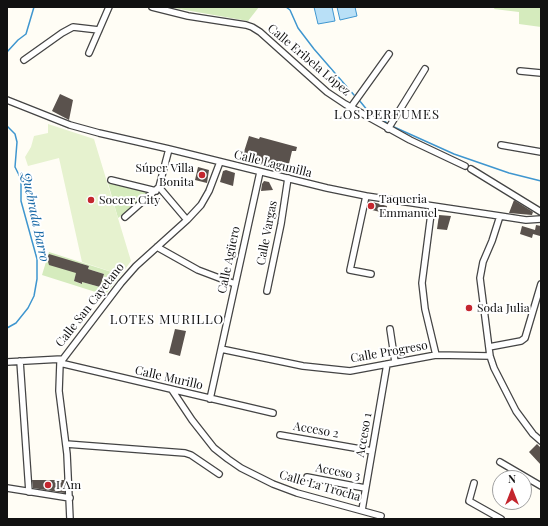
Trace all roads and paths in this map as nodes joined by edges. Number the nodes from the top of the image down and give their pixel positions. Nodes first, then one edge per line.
1 (109, 7) edge
2 (152, 7) edge
3 (99, 30) junction
4 (89, 53) dead end
5 (389, 54) dead end
6 (24, 60) dead end
7 (425, 69) dead end
8 (520, 71) dead end
9 (541, 73) edge
10 (7, 100) edge
11 (351, 108) junction
12 (388, 129) junction
13 (501, 145) dead end
14 (169, 149) junction
15 (541, 152) edge
16 (220, 162) junction
17 (465, 166) dead end
18 (471, 169) dead end
19 (260, 172) junction
20 (288, 178) junction
21 (111, 180) dead end
22 (158, 189) junction
23 (366, 196) junction
24 (432, 206) junction
25 (541, 212) edge
26 (125, 216) dead end
27 (500, 216) junction
28 (541, 219) edge
29 (188, 220) junction
30 (157, 247) junction
31 (371, 274) dead end
32 (235, 284) junction
33 (541, 284) edge
34 (267, 291) dead end
35 (390, 329) dead end
36 (489, 347) junction
37 (221, 349) junction
38 (436, 355) junction
39 (490, 356) junction
40 (20, 361) junction
41 (61, 361) junction
42 (7, 362) edge
43 (395, 362) junction
44 (387, 364) junction
45 (172, 390) junction
46 (210, 399) junction
47 (273, 413) dead end
48 (280, 435) dead end
49 (541, 441) edge
50 (66, 444) junction
51 (372, 451) junction
52 (500, 462) dead end
53 (219, 474) dead end
54 (307, 477) dead end
55 (474, 483) dead end
56 (541, 486) edge
57 (7, 488) edge
58 (365, 488) junction
59 (29, 492) junction
60 (70, 498) junction
61 (362, 510) junction
62 (381, 516) dead end
63 (70, 519) edge
64 (501, 519) edge

1 - 3 street
2 - 11 street, Calle Eribela López
3 - 4 street
3 - 6 street
5 - 11 street
7 - 12 street
8 - 9 street
10 - 14 street, Calle Lagunilla
11 - 12 street, Calle Eribela López
12 - 17 street, Calle Eribela López
13 - 15 street
14 - 16 street, Calle Lagunilla
14 - 22 street
16 - 19 street, Calle Lagunilla
16 - 29 street, Calle San Cayetano
18 - 25 street
19 - 20 street, Calle Lagunilla
19 - 32 street, Calle Agüero
20 - 23 street, Calle Lagunilla
20 - 34 street, Calle Vargas
21 - 22 street
22 - 26 street
22 - 29 street
23 - 24 street, Calle Lagunilla
23 - 31 street
24 - 27 street, Calle Lagunilla
24 - 38 street
27 - 28 street, Calle Lagunilla
27 - 36 street
29 - 30 street, Calle San Cayetano
30 - 32 street
30 - 41 street, Calle San Cayetano
32 - 37 street, Calle Agüero
33 - 36 street
35 - 43 street
36 - 39 street
37 - 44 street, Calle Progreso
37 - 46 street, Calle Agüero
38 - 39 street, Calle Progreso
38 - 43 street, Calle Progreso
39 - 49 street
40 - 41 street, Calle Murillo
40 - 42 street, Calle Murillo
40 - 59 street
41 - 45 street, Calle Murillo
41 - 50 street, Calle San Cayetano
43 - 44 street, Calle Progreso
44 - 51 street, Acceso 1
45 - 46 street, Calle Murillo
45 - 61 street, Calle La Trocha
46 - 47 street, Calle Murillo
48 - 51 street, Acceso 2
50 - 53 street
50 - 60 street, Calle San Cayetano
51 - 58 street, Acceso 1
52 - 56 street
54 - 58 street, Acceso 3
55 - 64 street
57 - 59 street
58 - 61 street, Acceso 1
59 - 60 street
60 - 63 street, Calle San Cayetano
61 - 62 street, Calle La Trocha

